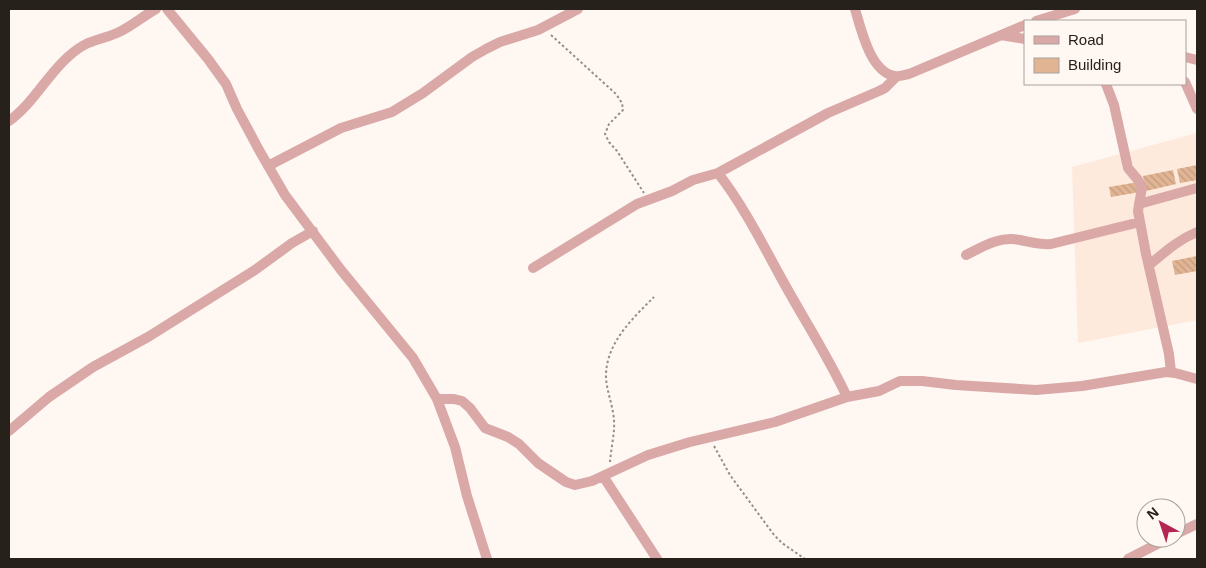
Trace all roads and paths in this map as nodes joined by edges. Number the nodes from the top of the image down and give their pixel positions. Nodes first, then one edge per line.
1 (156, 9) edge
2 (167, 9) edge
3 (578, 9) edge
4 (855, 9) edge
5 (1075, 9) edge
6 (1039, 20) edge
7 (1024, 25) edge
8 (544, 28) junction
9 (1001, 35) junction
10 (1024, 39) edge
11 (896, 77) junction
12 (1186, 84) edge
13 (1106, 85) edge
14 (1197, 109) edge
15 (9, 121) edge
16 (268, 166) junction
17 (718, 173) junction
18 (1197, 188) edge
19 (649, 200) junction
20 (1139, 204) junction
21 (1140, 222) junction
22 (313, 231) junction
23 (1197, 232) edge
24 (966, 255) dead end
25 (1149, 265) junction
26 (533, 268) dead end
27 (654, 297) dead end
28 (1170, 372) junction
29 (1197, 379) edge
30 (847, 397) junction
31 (437, 399) junction
32 (9, 430) edge
33 (710, 437) junction
34 (606, 474) junction
35 (1149, 548) edge
36 (487, 559) edge
37 (657, 559) edge
38 (806, 559) edge
39 (1128, 559) edge

1 - 15 street
2 - 16 street
3 - 8 street
4 - 11 street
5 - 6 street
7 - 9 street
8 - 16 street
8 - 19 path
9 - 10 street
9 - 11 street
11 - 17 street
12 - 14 street
13 - 20 street
16 - 22 street
17 - 19 street
17 - 30 street
18 - 20 street
19 - 26 street
20 - 21 street
21 - 24 street
21 - 25 street
22 - 31 street
22 - 32 street
23 - 25 street
25 - 28 street
27 - 34 path
28 - 29 street
28 - 30 street
30 - 33 street
31 - 34 street
31 - 36 street
33 - 34 street
33 - 38 path
34 - 37 street
35 - 39 street

